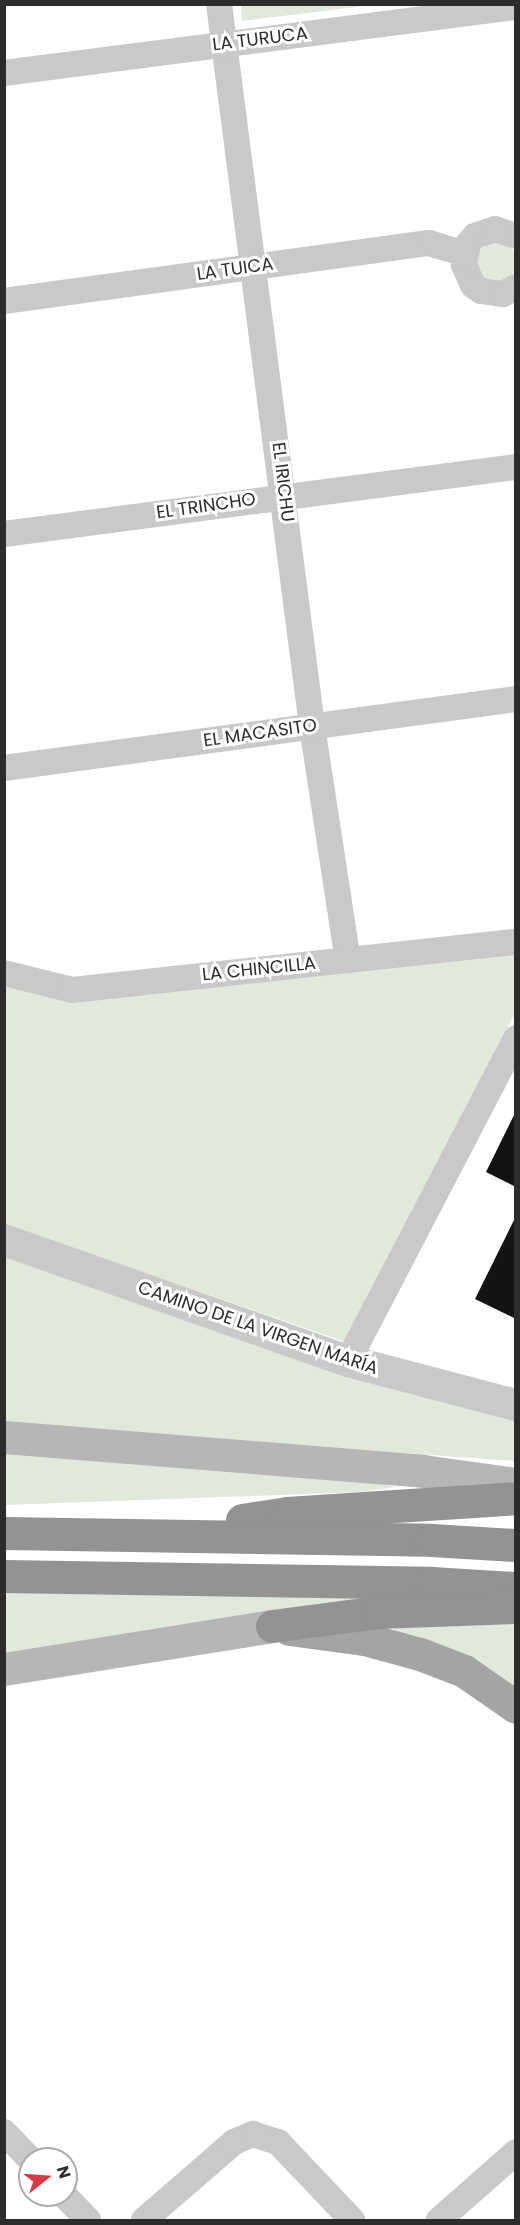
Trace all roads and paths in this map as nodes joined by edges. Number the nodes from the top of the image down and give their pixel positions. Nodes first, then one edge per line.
1 (219, 4) edge
2 (516, 7) edge
3 (223, 44) junction
4 (4, 73) edge
5 (516, 236) edge
6 (464, 254) junction
7 (255, 266) junction
8 (516, 287) edge
9 (4, 301) edge
10 (516, 467) edge
11 (285, 495) junction
12 (4, 534) edge
13 (516, 699) edge
14 (312, 726) junction
15 (4, 768) edge
16 (516, 942) edge
17 (348, 960) junction
18 (4, 973) edge
19 (516, 1038) edge
20 (4, 1240) edge
21 (348, 1361) junction
22 (516, 1405) edge
23 (4, 1437) edge
24 (516, 1484) edge
25 (516, 1498) edge
26 (4, 1533) edge
27 (151, 1534) junction
28 (516, 1545) edge
29 (4, 1576) edge
30 (516, 1588) edge
31 (516, 1608) edge
32 (272, 1626) junction
33 (4, 1669) edge
34 (516, 1707) edge
35 (4, 2132) edge
36 (18, 2147) edge
37 (516, 2152) edge
38 (76, 2207) edge
39 (88, 2220) edge
40 (144, 2220) edge
41 (352, 2220) edge
42 (439, 2220) edge

1 - 3 street, EL IRICHU
2 - 3 street, LA TURUCA
3 - 4 street, LA TURUCA
3 - 7 street, EL IRICHU
5 - 6 street
6 - 7 street, LA TUICA
6 - 8 street
7 - 9 street, LA TUICA
7 - 11 street, EL IRICHU
10 - 11 street, EL TRINCHO
11 - 12 street, EL TRINCHO
11 - 14 street, EL IRICHU
13 - 14 street, EL MACASITO
14 - 15 street, EL MACASITO
14 - 17 street, EL IRICHU
16 - 17 street, LA CHINCILLA
17 - 18 street, LA CHINCILLA
19 - 21 street
20 - 21 street, CAMINO DE LA VIRGEN MARÍA
21 - 22 street, CAMINO DE LA VIRGEN MARÍA
23 - 24 main road
25 - 27 highway
26 - 27 highway
27 - 28 highway
29 - 30 highway
31 - 32 highway
32 - 33 main road
32 - 34 main road
35 - 36 street
37 - 42 street
38 - 39 street
40 - 41 street

